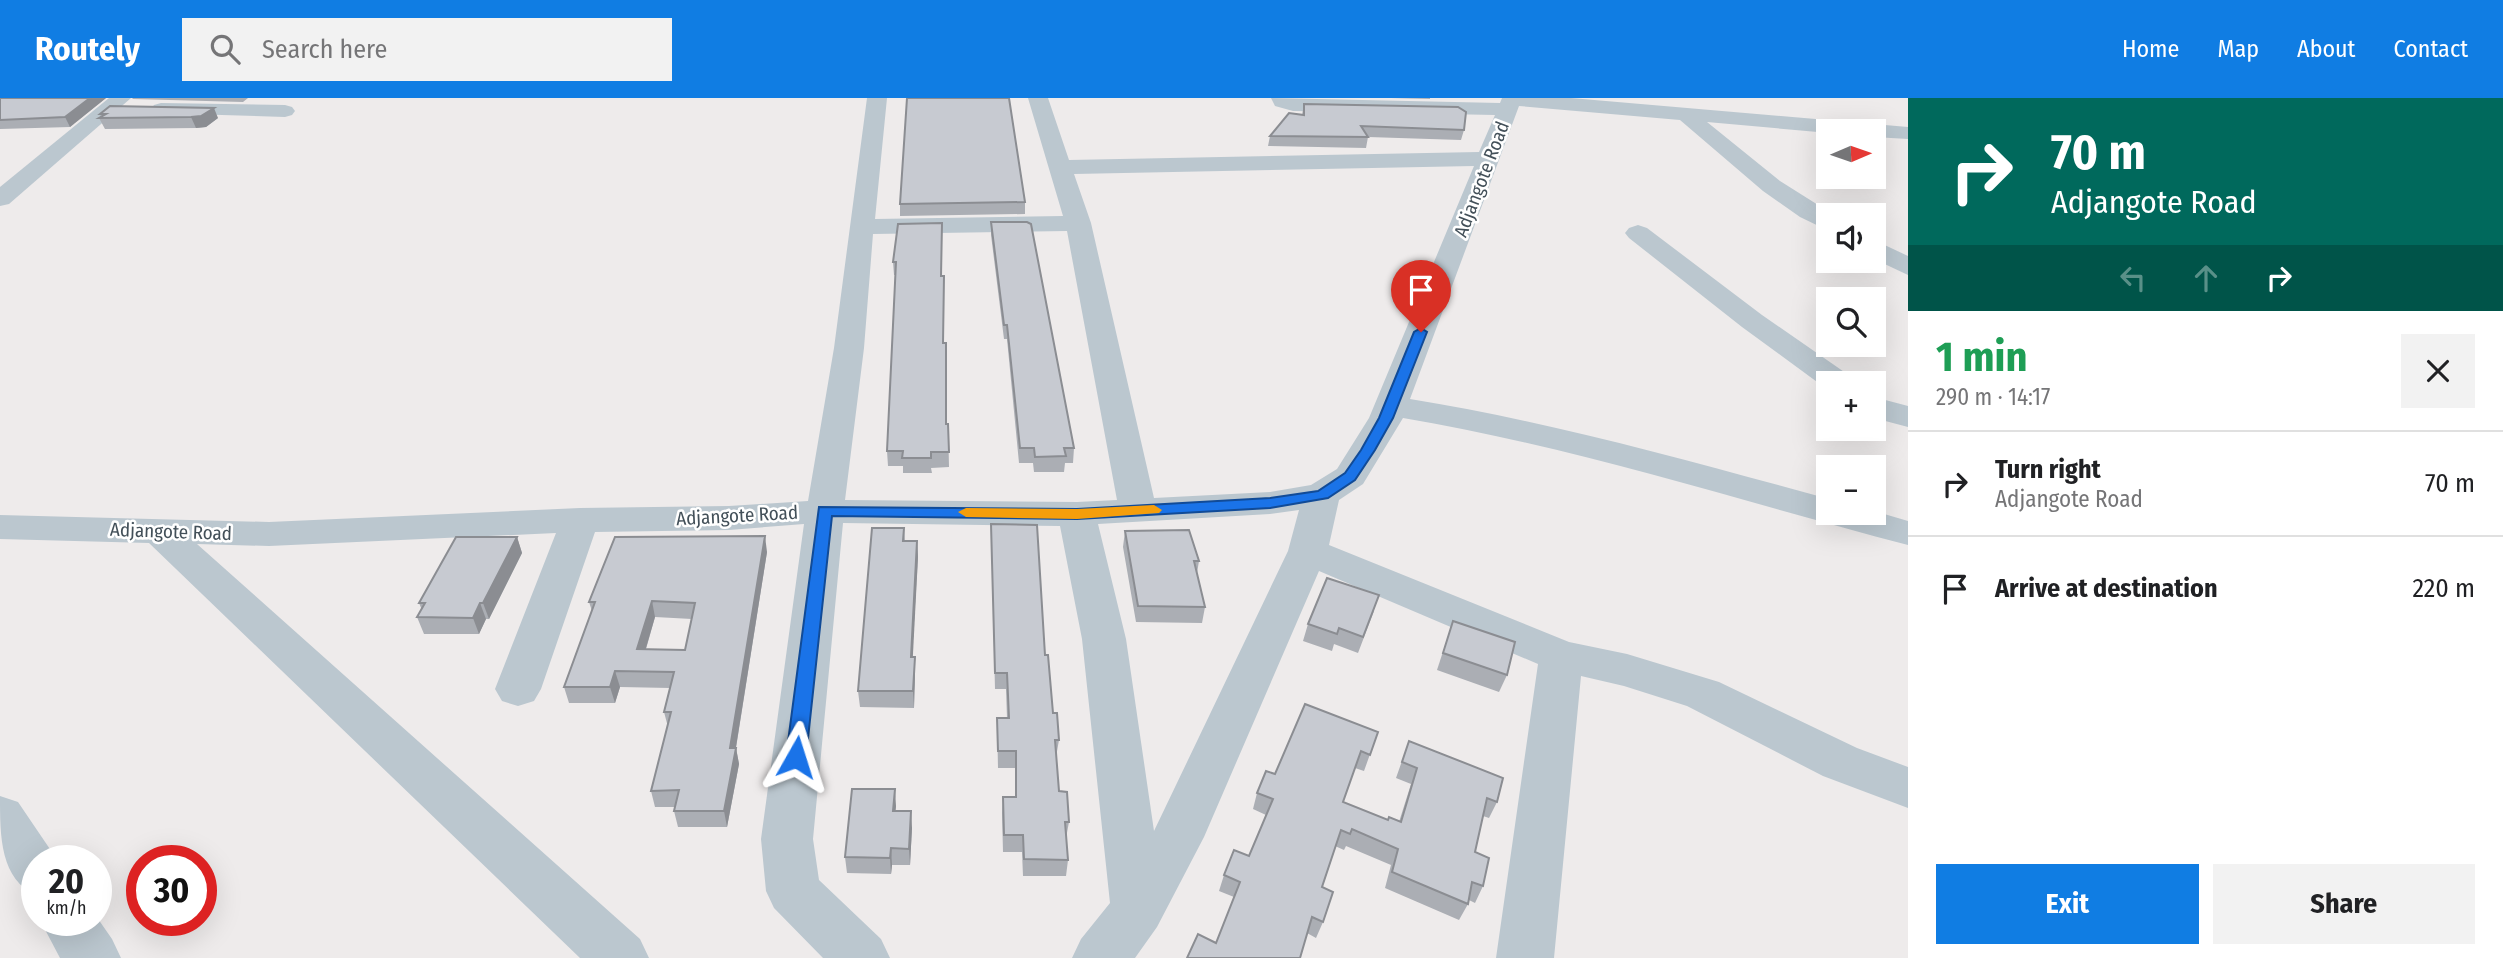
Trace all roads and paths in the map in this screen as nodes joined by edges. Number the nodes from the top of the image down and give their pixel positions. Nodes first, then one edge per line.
1 (877, 98) edge
2 (1038, 98) edge
3 (1281, 98) edge
4 (1511, 102) edge
5 (116, 103) edge
6 (285, 111) dead end
7 (1685, 113) junction
8 (1908, 133) edge
9 (1489, 159) junction
10 (1059, 167) junction
11 (0, 199) edge
12 (1816, 216) edge
13 (1078, 223) junction
14 (862, 227) junction
15 (1639, 233) dead end
16 (1886, 255) edge
17 (1908, 267) edge
18 (1822, 371) edge
19 (1391, 406) junction
20 (1886, 411) edge
21 (1908, 417) edge
22 (1322, 495) junction
23 (1816, 507) edge
24 (825, 511) junction
25 (1138, 511) junction
26 (1077, 514) junction
27 (580, 520) junction
28 (1879, 525) edge
29 (0, 527) edge
30 (158, 530) junction
31 (1908, 533) edge
32 (1308, 551) junction
33 (1561, 656) junction
34 (518, 689) dead end
35 (1908, 788) edge
36 (0, 817) edge
37 (21, 849) edge
38 (1138, 910) junction
39 (78, 936) edge
40 (92, 958) edge
41 (620, 958) edge
42 (861, 958) edge
43 (1101, 958) edge
44 (1525, 958) edge

1 - 14 street
2 - 10 street
3 - 4 street
4 - 7 street
4 - 9 street, Adjangote Road
5 - 6 street
5 - 11 street
7 - 8 street
7 - 12 street
9 - 10 street
9 - 19 street, Adjangote Road
10 - 13 street
13 - 14 street
13 - 25 street
14 - 24 street
15 - 18 street
16 - 17 street
19 - 22 street, Adjangote Road
19 - 23 street
20 - 21 street
22 - 25 street, Adjangote Road
22 - 32 street
24 - 26 street, Adjangote Road
24 - 27 street, Adjangote Road
24 - 42 street
25 - 26 street, Adjangote Road
26 - 38 street
27 - 30 street, Adjangote Road
27 - 34 street
28 - 31 street
29 - 30 street, Adjangote Road
30 - 41 street
32 - 33 street
32 - 38 street
33 - 35 street
33 - 44 street
36 - 37 street
38 - 43 street
39 - 40 street

